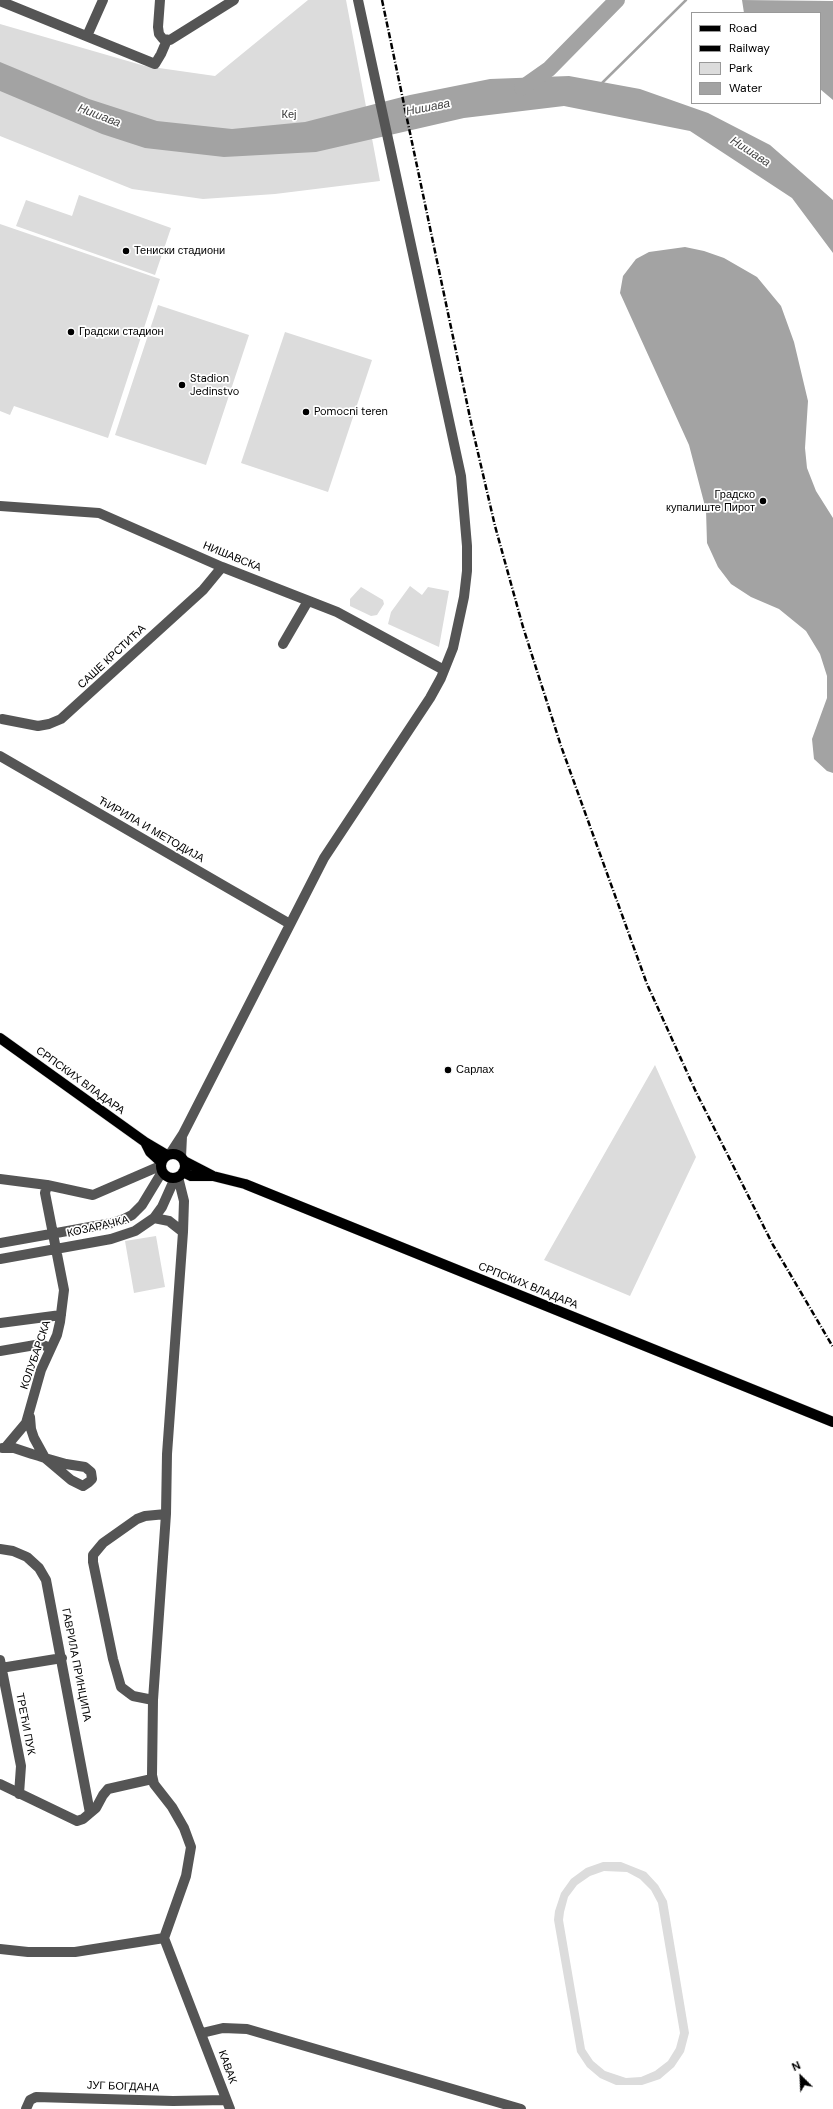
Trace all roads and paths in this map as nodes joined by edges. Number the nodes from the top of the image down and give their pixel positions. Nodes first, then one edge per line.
1 (103, 0) edge
2 (160, 0) edge
3 (234, 0) edge
4 (358, 0) edge
5 (0, 2) edge
6 (87, 36) junction
7 (167, 40) junction
8 (0, 506) edge
9 (222, 567) junction
10 (308, 601) junction
11 (283, 644) dead end
12 (444, 670) junction
13 (2, 719) dead end
14 (0, 756) edge
15 (290, 924) junction
16 (0, 1038) edge
17 (183, 1134) junction
18 (182, 1159) junction
19 (164, 1162) junction
20 (179, 1176) junction
21 (213, 1176) junction
22 (0, 1179) edge
23 (47, 1185) junction
24 (154, 1218) junction
25 (183, 1232) junction
26 (52, 1233) junction
27 (0, 1243) edge
28 (56, 1249) junction
29 (0, 1259) edge
30 (61, 1315) junction
31 (0, 1323) edge
32 (50, 1348) junction
33 (0, 1351) edge
34 (30, 1413) junction
35 (833, 1422) edge
36 (2, 1448) edge
37 (166, 1514) junction
38 (0, 1549) edge
39 (62, 1658) junction
40 (1, 1664) edge
41 (153, 1700) junction
42 (152, 1780) junction
43 (0, 1784) edge
44 (19, 1794) junction
45 (90, 1813) junction
46 (164, 1938) junction
47 (0, 1949) edge
48 (202, 2033) junction
49 (228, 2104) edge
50 (173, 2105) edge
51 (26, 2109) edge
52 (521, 2109) edge

1 - 6 street
2 - 7 street
3 - 7 street
4 - 12 street, КОЗАРАЧКА
5 - 6 street
6 - 7 street
8 - 9 street, НИШАВСКА
9 - 10 street, НИШАВСКА
9 - 13 street, САШЕ КРСТИЋА
10 - 11 street
10 - 12 street, НИШАВСКА
12 - 15 street, КОЗАРАЧКА
14 - 15 street, ЋИРИЛА И МЕТОДИЈА
15 - 17 street, КОЗАРАЧКА
16 - 19 main road, СРПСКИХ ВЛАДАРА
17 - 18 street
17 - 19 street, КОЗАРАЧКА
18 - 19 main road, СРПСКИХ ВЛАДАРА
18 - 20 main road
18 - 21 main road, СРПСКИХ ВЛАДАРА
19 - 20 main road, СРПСКИХ ВЛАДАРА
19 - 23 street
19 - 26 street, КОЗАРАЧКА
20 - 21 main road, СРПСКИХ ВЛАДАРА
20 - 24 street, КОЗАРАЧКА
20 - 25 street
21 - 35 main road, СРПСКИХ ВЛАДАРА
22 - 23 street
23 - 26 street
24 - 25 street
24 - 28 street, КОЗАРАЧКА
25 - 37 street
26 - 27 street, КОЗАРАЧКА
26 - 28 street, КОЛУБАРСКА
28 - 29 street, КОЗАРАЧКА
28 - 30 street, КОЛУБАРСКА
30 - 31 street
30 - 32 street, КОЛУБАРСКА
32 - 33 street
32 - 34 street, КОЛУБАРСКА
34 - 36 street, КОЛУБАРСКА
34 - 36 street, КОЛУБАРСКА
37 - 41 street
37 - 41 street
38 - 39 street, ГАВРИЛА ПРИНЦИПА
39 - 40 street
39 - 45 street, ГАВРИЛА ПРИНЦИПА
40 - 44 street, ТРЕЋИ ПУК
41 - 42 street
42 - 45 street
42 - 46 street
43 - 44 street
44 - 45 street
46 - 47 street
46 - 48 street, КАВАК
48 - 49 street, КАВАК
48 - 52 street
49 - 50 street, ЈУГ БОГДАНА
50 - 51 street, ЈУГ БОГДАНА

